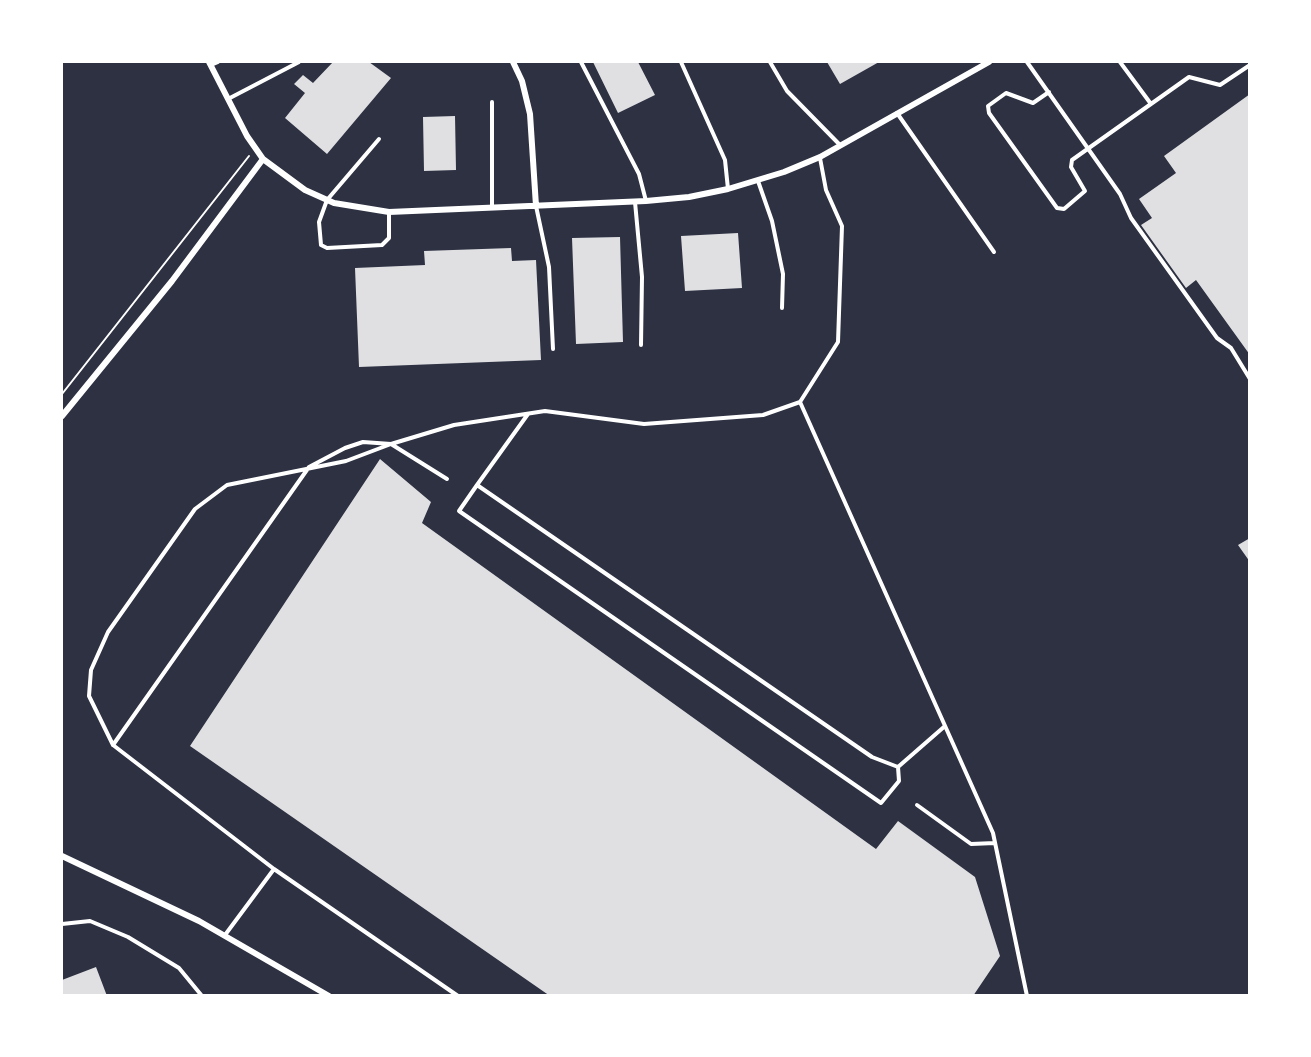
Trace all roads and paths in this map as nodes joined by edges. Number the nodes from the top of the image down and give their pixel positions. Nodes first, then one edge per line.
1 (218, 62) edge
2 (299, 62) edge
3 (513, 62) edge
4 (582, 62) edge
5 (681, 62) edge
6 (770, 62) edge
7 (989, 62) edge
8 (1027, 62) edge
9 (1120, 62) edge
10 (210, 63) edge
11 (1250, 65) edge
12 (1049, 92) junction
13 (228, 99) junction
14 (492, 102) dead end
15 (1151, 104) junction
16 (897, 113) junction
17 (379, 140) dead end
18 (840, 145) junction
19 (255, 148) junction
20 (1087, 148) junction
21 (820, 157) junction
22 (263, 159) junction
23 (758, 181) junction
24 (728, 189) junction
25 (327, 200) junction
26 (646, 201) junction
27 (635, 202) junction
28 (536, 206) junction
29 (492, 207) junction
30 (389, 212) junction
31 (994, 252) dead end
32 (782, 308) dead end
33 (641, 345) dead end
34 (553, 349) dead end
35 (1250, 379) edge
36 (62, 394) edge
37 (800, 402) junction
38 (528, 414) junction
39 (62, 416) edge
40 (391, 444) junction
41 (309, 466) junction
42 (447, 479) dead end
43 (477, 485) junction
44 (945, 726) junction
45 (113, 745) junction
46 (898, 767) junction
47 (917, 805) dead end
48 (995, 843) junction
49 (62, 856) edge
50 (274, 869) junction
51 (1250, 921) edge
52 (62, 924) edge
53 (225, 935) junction
54 (1250, 938) edge
55 (138, 996) edge
56 (155, 996) edge
57 (202, 996) edge
58 (329, 996) edge
59 (458, 996) edge
60 (1027, 996) edge

1 - 10 lane
2 - 13 lane
3 - 28 street
4 - 26 lane
5 - 24 lane
6 - 18 lane
7 - 16 street
8 - 12 lane
9 - 15 lane
10 - 13 street
11 - 15 lane
12 - 20 lane
12 - 20 lane
13 - 19 street
14 - 29 lane
15 - 20 lane
16 - 18 street
16 - 31 lane
17 - 25 lane
18 - 21 street
19 - 22 street
19 - 36 path
20 - 35 lane
21 - 23 street
21 - 37 lane
22 - 25 street
22 - 39 street
23 - 24 street
23 - 32 lane
24 - 26 street
25 - 30 street
25 - 30 lane
26 - 27 street
27 - 28 street
27 - 33 lane
28 - 29 street
28 - 34 lane
29 - 30 street
37 - 38 lane
37 - 44 lane
38 - 40 lane
38 - 43 lane
40 - 41 lane
40 - 41 lane
40 - 42 lane
41 - 45 lane
41 - 45 lane
43 - 46 lane
43 - 46 lane
44 - 46 lane
44 - 48 lane
45 - 50 lane
47 - 48 lane
48 - 60 lane
49 - 53 street
50 - 53 lane
50 - 59 lane
51 - 54 lane
52 - 57 lane
53 - 58 street
55 - 56 lane

